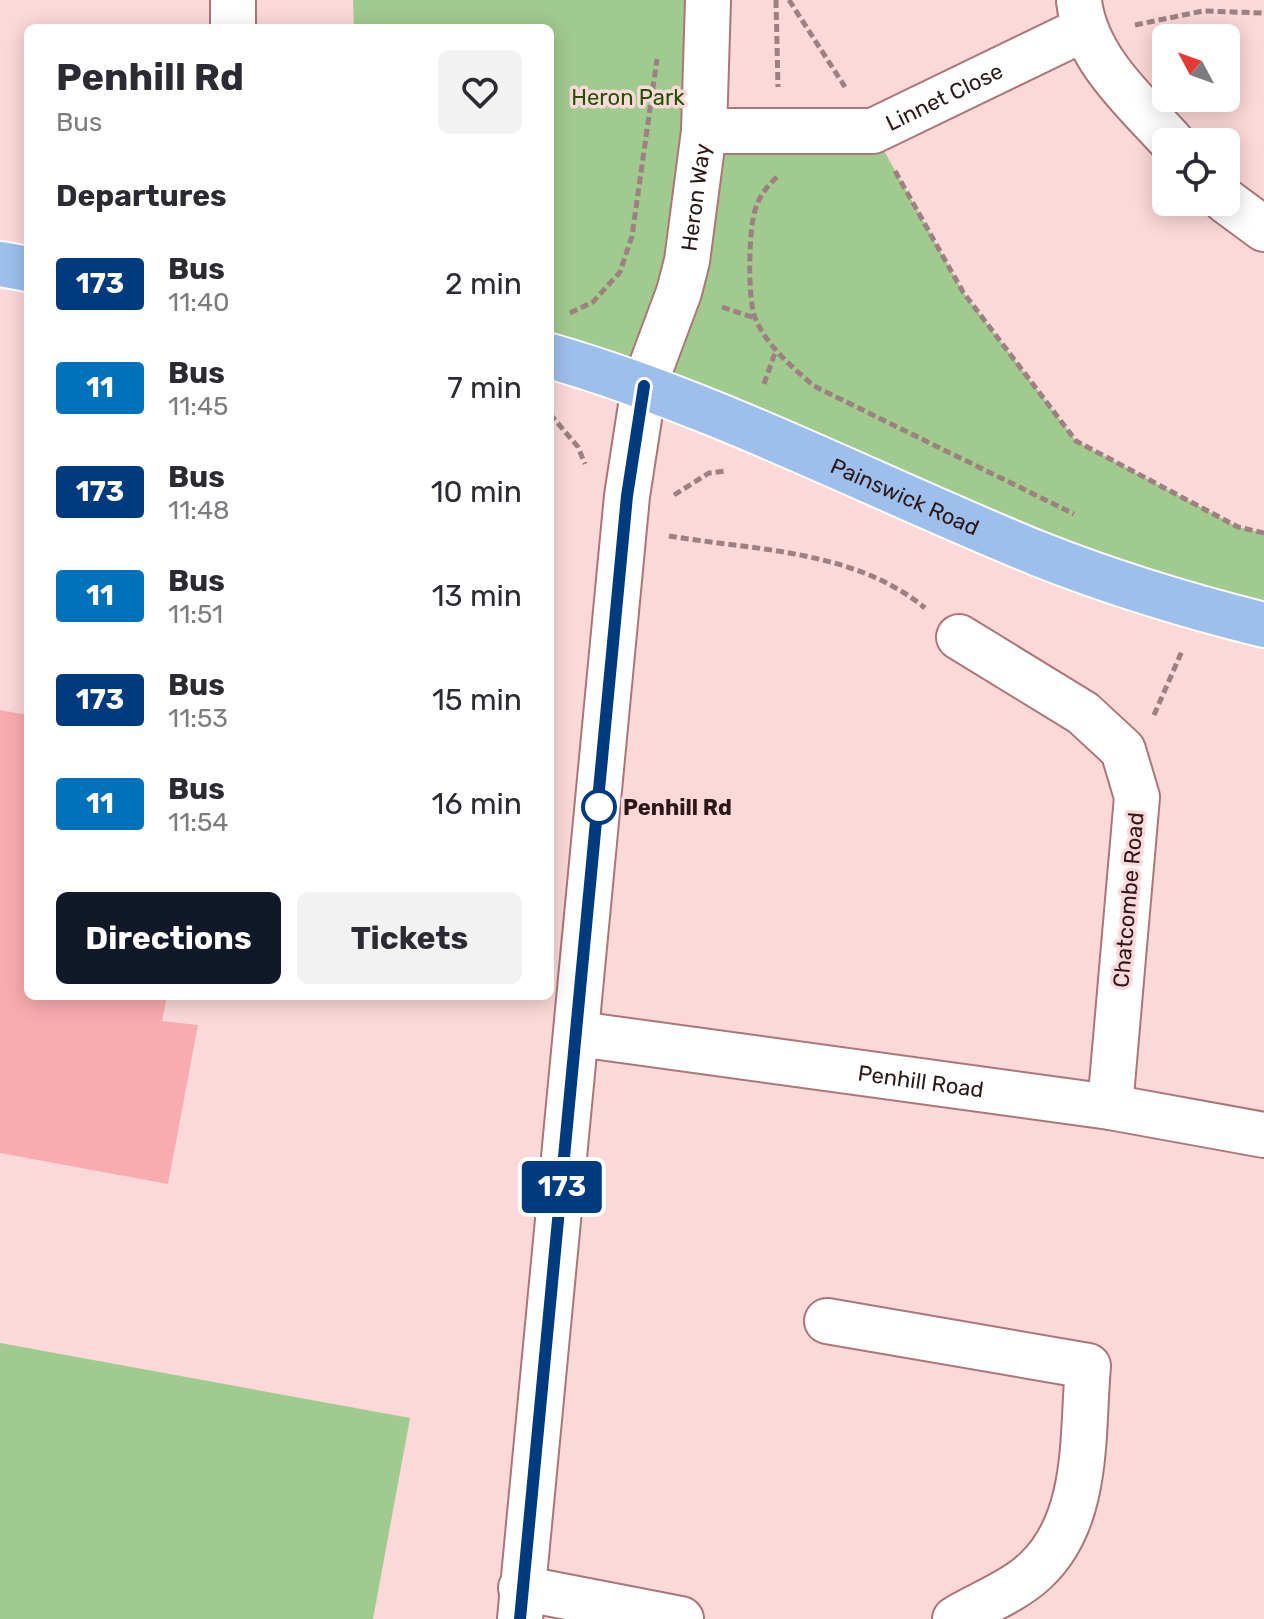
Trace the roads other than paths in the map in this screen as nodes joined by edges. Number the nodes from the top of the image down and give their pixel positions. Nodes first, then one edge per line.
1 (233, 0) edge
2 (708, 0) edge
3 (1081, 15) edge
4 (233, 24) edge
5 (1159, 128) edge
6 (704, 131) junction
7 (1240, 211) edge
8 (1264, 229) edge
9 (0, 264) edge
10 (24, 268) edge
11 (554, 357) edge
12 (644, 386) junction
13 (1264, 625) edge
14 (959, 637) road end
15 (578, 1034) junction
16 (1110, 1107) junction
17 (1264, 1135) edge
18 (827, 1321) dead end
19 (520, 1604) edge
20 (681, 1619) edge
21 (955, 1619) edge

1 - 4 street
2 - 6 street, Heron Way
3 - 5 street, Linnet Close
3 - 6 street, Linnet Close
6 - 12 street, Heron Way
7 - 8 street
9 - 10 main road
11 - 12 main road, Painswick Road
12 - 13 main road, Painswick Road
12 - 15 street, Heron Way
14 - 16 street, Chatcombe Road
15 - 16 street, Penhill Road
15 - 19 street, Heron Way
16 - 17 street, Penhill Road
18 - 21 street
19 - 20 street

